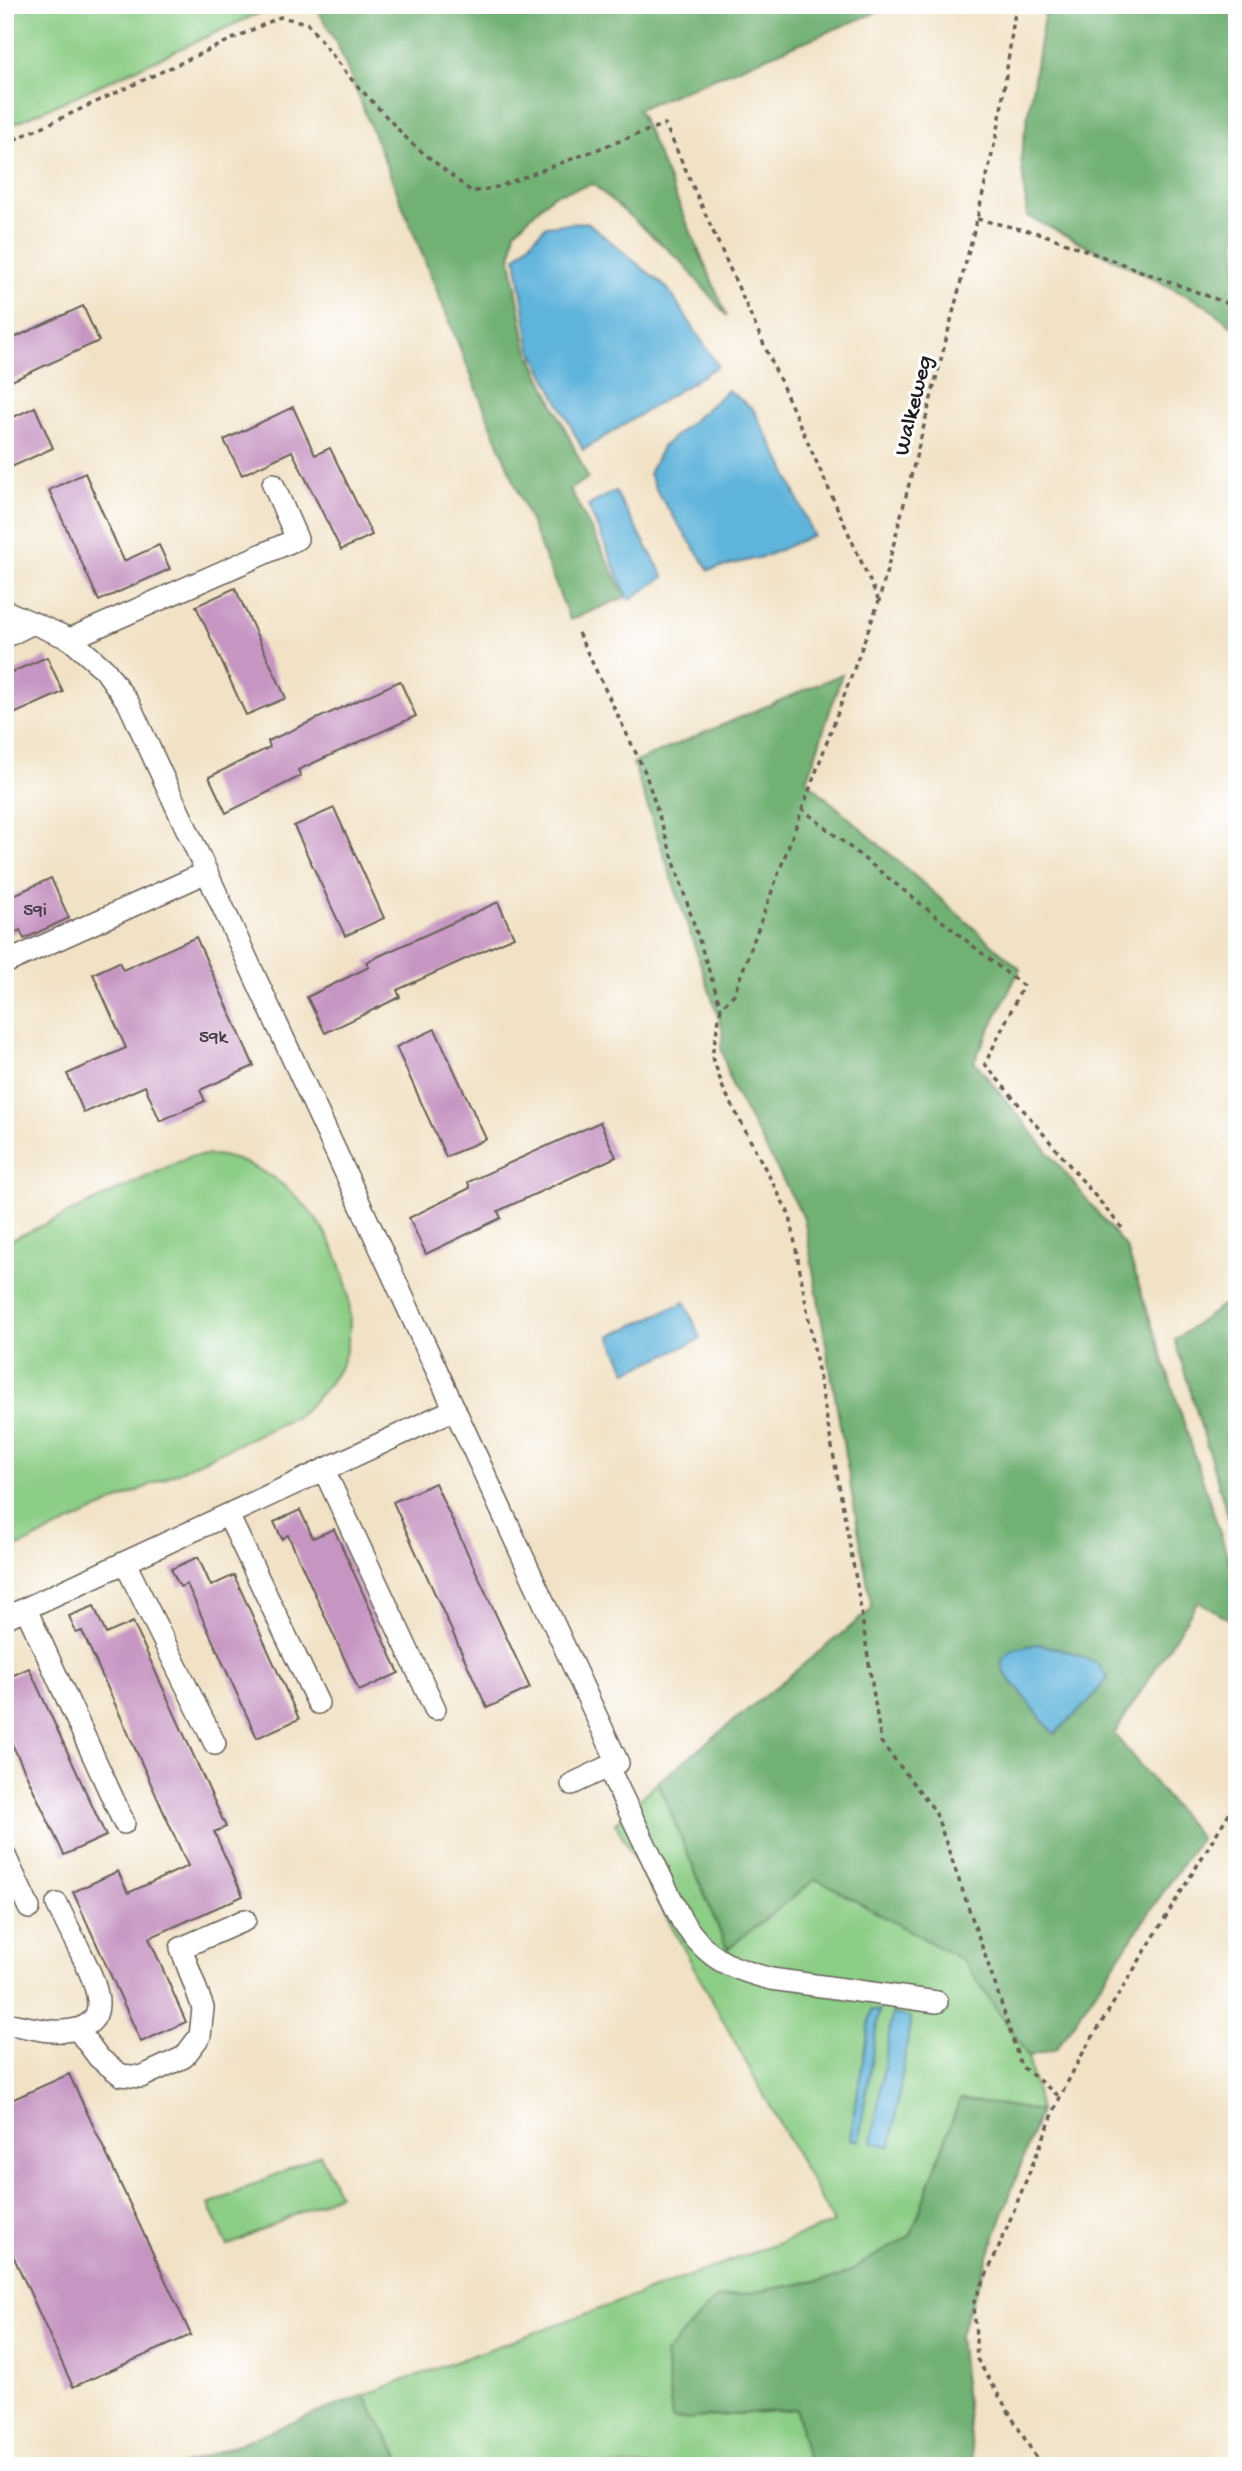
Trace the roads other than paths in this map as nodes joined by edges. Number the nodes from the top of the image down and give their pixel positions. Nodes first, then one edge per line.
1 (273, 484) dead end
2 (5, 611) edge
3 (33, 623) junction
4 (5, 637) edge
5 (70, 639) junction
6 (194, 878) dead end
7 (5, 963) edge
8 (455, 1409) junction
9 (324, 1470) junction
10 (228, 1515) junction
11 (125, 1563) junction
12 (26, 1609) junction
13 (5, 1618) edge
14 (318, 1703) dead end
15 (435, 1709) dead end
16 (215, 1744) dead end
17 (608, 1767) junction
18 (572, 1784) dead end
19 (124, 1823) dead end
20 (5, 1856) edge
21 (57, 1904) dead end
22 (29, 1908) dead end
23 (245, 1920) dead end
24 (936, 2002) dead end
25 (5, 2023) edge
26 (78, 2030) junction

1 - 5 lane
2 - 3 lane
3 - 4 lane
3 - 5 lane
5 - 8 lane
6 - 7 lane
8 - 9 lane
8 - 17 lane
9 - 10 lane
9 - 15 lane
10 - 11 lane
10 - 14 lane
11 - 12 lane
11 - 16 lane
12 - 13 lane
12 - 19 lane
17 - 18 lane
17 - 24 lane
20 - 22 lane
21 - 26 lane
23 - 26 lane
25 - 26 lane

